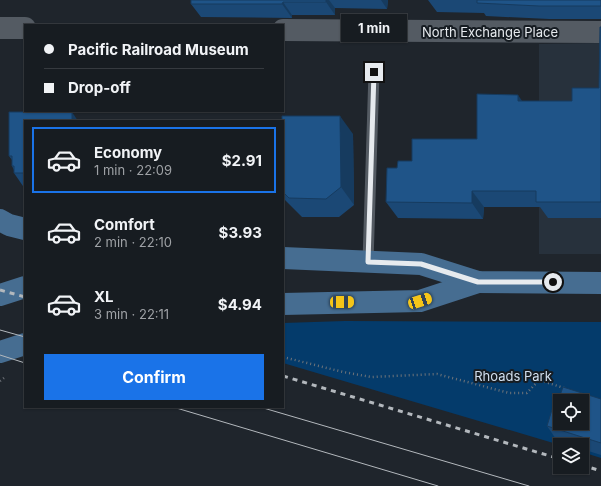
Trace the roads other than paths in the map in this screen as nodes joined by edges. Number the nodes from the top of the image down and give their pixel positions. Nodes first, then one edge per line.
1 (0, 28) edge
2 (24, 28) edge
3 (284, 30) edge
4 (601, 32) edge
5 (374, 72) dead end
6 (0, 220) edge
7 (24, 229) edge
8 (284, 258) edge
9 (368, 262) junction
10 (478, 282) junction
11 (601, 283) edge
12 (24, 287) edge
13 (0, 295) edge
14 (284, 304) edge
15 (24, 344) edge
16 (0, 352) edge

1 - 2 street
3 - 4 street, North Exchange Place
5 - 9 lane
6 - 7 main road
8 - 9 main road
9 - 10 main road
10 - 11 main road
10 - 14 main road
12 - 13 main road
15 - 16 main road

